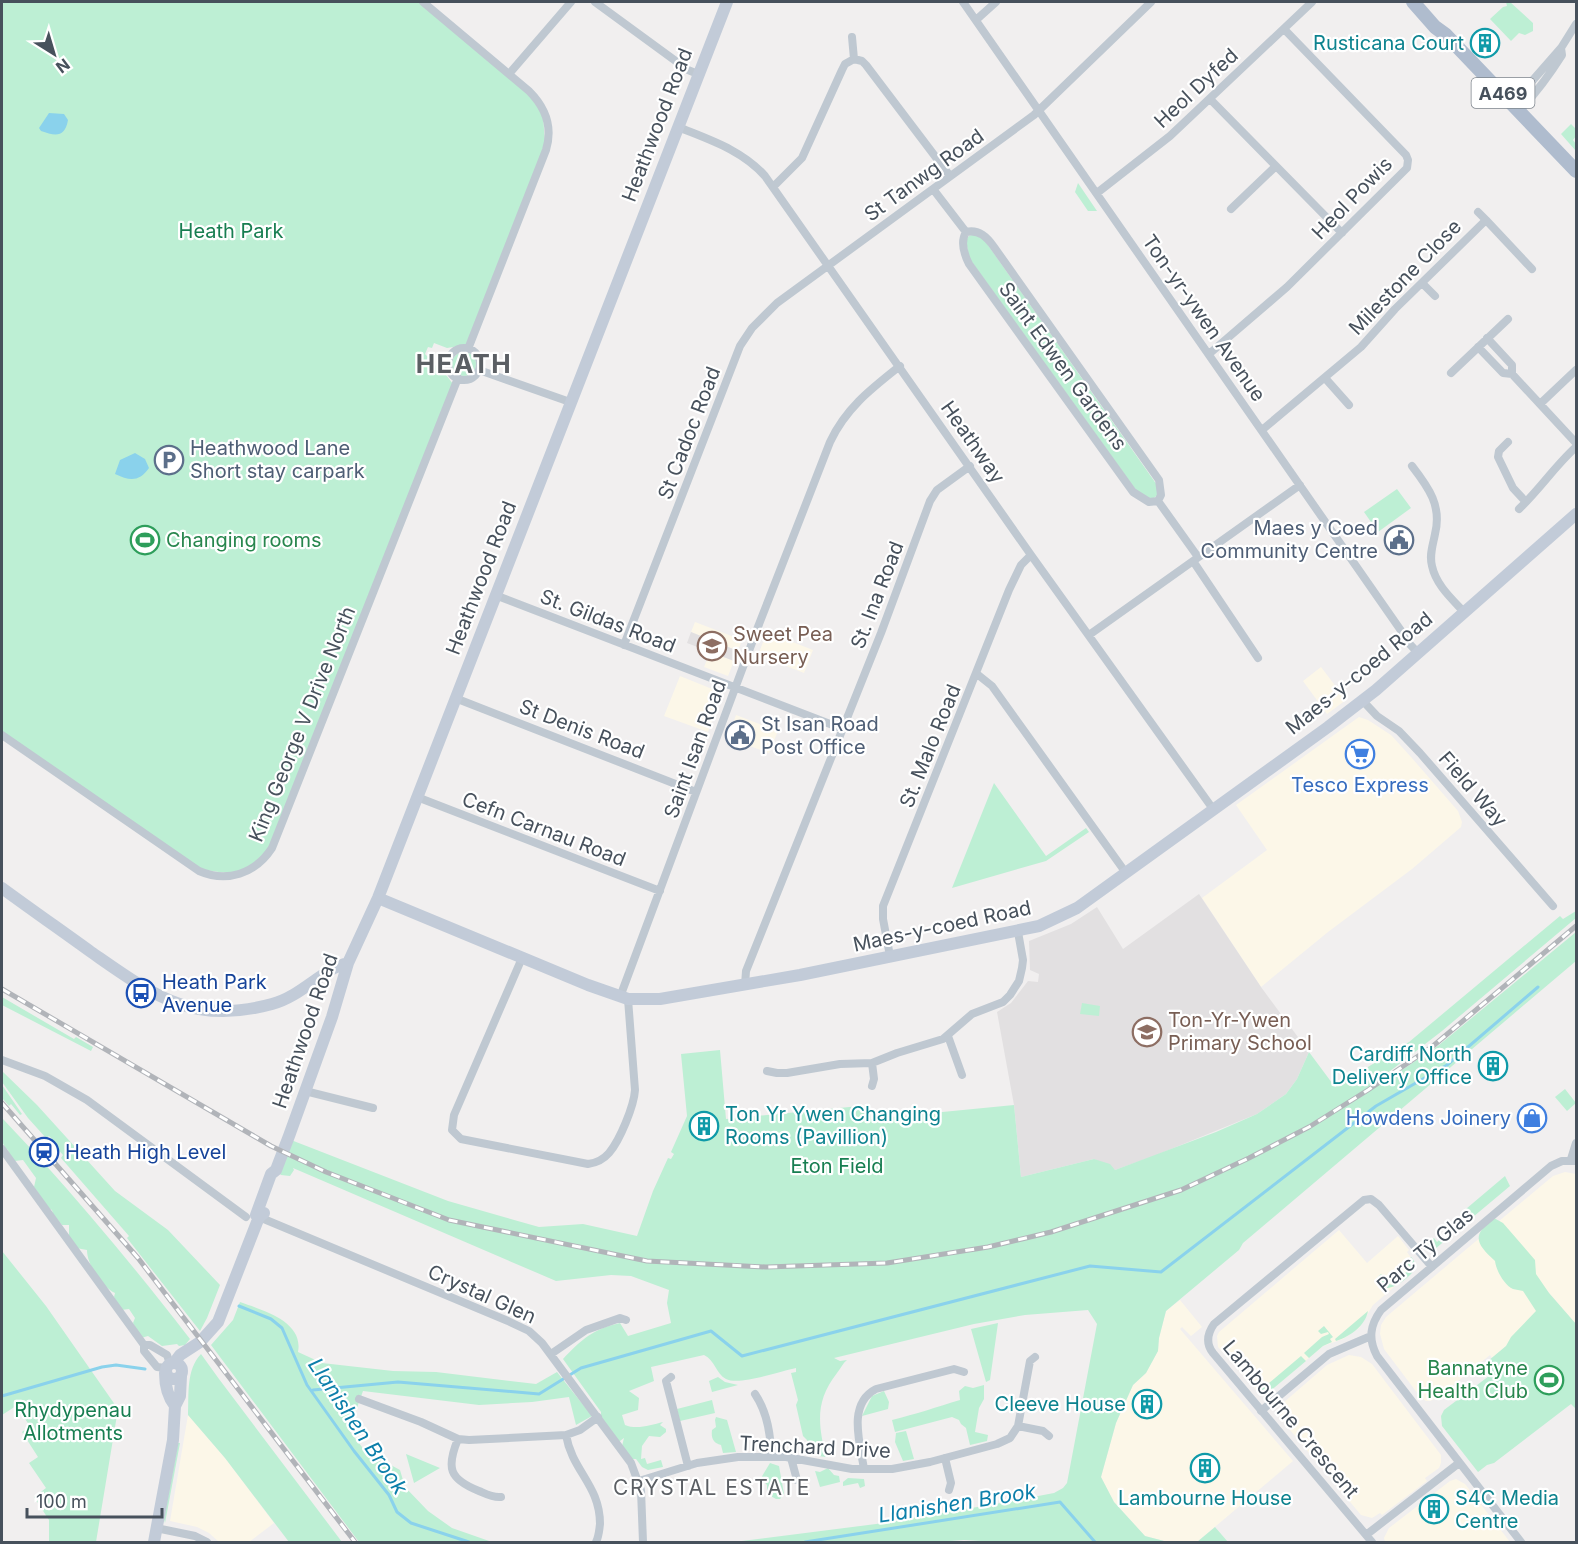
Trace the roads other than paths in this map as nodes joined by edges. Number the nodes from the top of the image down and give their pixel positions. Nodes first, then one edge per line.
1 (423, 2) edge
2 (571, 2) edge
3 (597, 2) edge
4 (727, 2) edge
5 (963, 2) edge
6 (996, 2) edge
7 (1151, 2) edge
8 (1312, 2) edge
9 (1413, 2) edge
10 (976, 20) junction
11 (1576, 24) edge
12 (1284, 29) junction
13 (852, 37) dead end
14 (1561, 48) junction
15 (854, 59) junction
16 (509, 74) junction
17 (698, 74) junction
18 (1210, 99) junction
19 (1515, 105) junction
20 (1038, 110) junction
21 (678, 127) junction
22 (1276, 166) junction
23 (1576, 171) edge
24 (950, 176) junction
25 (773, 187) junction
26 (933, 189) junction
27 (1097, 193) junction
28 (1231, 209) dead end
29 (1479, 212) dead end
30 (1486, 220) junction
31 (966, 232) junction
32 (1342, 233) junction
33 (829, 266) junction
34 (1532, 269) dead end
35 (1422, 283) junction
36 (1435, 296) dead end
37 (1508, 319) dead end
38 (1487, 338) junction
39 (1478, 347) junction
40 (468, 349) junction
41 (1209, 354) junction
42 (900, 366) junction
43 (479, 370) junction
44 (1576, 370) edge
45 (1451, 373) dead end
46 (1512, 374) junction
47 (458, 378) junction
48 (1324, 378) junction
49 (570, 402) junction
50 (1540, 404) junction
51 (1349, 405) dead end
52 (1262, 430) junction
53 (1508, 442) dead end
54 (1576, 445) edge
55 (970, 466) junction
56 (1412, 466) dead end
57 (1300, 485) junction
58 (1158, 501) junction
59 (1576, 513) edge
60 (1031, 555) junction
61 (1195, 559) junction
62 (495, 595) junction
63 (1464, 612) junction
64 (1089, 636) junction
65 (624, 645) junction
66 (1418, 653) junction
67 (1258, 658) dead end
68 (977, 674) junction
69 (735, 688) junction
70 (455, 698) junction
71 (1362, 700) junction
72 (843, 729) junction
73 (2, 735) edge
74 (696, 792) junction
75 (417, 797) junction
76 (1213, 809) junction
77 (1126, 873) junction
78 (2, 888) edge
79 (660, 891) junction
80 (378, 898) junction
81 (1553, 906) dead end
82 (1018, 932) junction
83 (890, 956) junction
84 (522, 958) junction
85 (348, 963) junction
86 (745, 985) junction
87 (624, 998) junction
88 (948, 1036) junction
89 (2, 1060) edge
90 (872, 1063) junction
91 (767, 1071) dead end
92 (962, 1075) dead end
93 (872, 1086) dead end
94 (305, 1091) junction
95 (373, 1108) dead end
96 (1576, 1143) edge
97 (2, 1149) edge
98 (1574, 1160) edge
99 (246, 1217) dead end
100 (259, 1217) junction
101 (1432, 1267) junction
102 (626, 1320) dead end
103 (1371, 1336) junction
104 (144, 1345) junction
105 (552, 1354) junction
106 (1035, 1357) dead end
107 (173, 1369) junction
108 (964, 1371) dead end
109 (671, 1377) dead end
110 (755, 1394) dead end
111 (359, 1399) dead end
112 (1261, 1411) junction
113 (598, 1417) junction
114 (1018, 1426) junction
115 (566, 1435) junction
116 (1049, 1436) dead end
117 (458, 1439) junction
118 (771, 1457) junction
119 (791, 1458) junction
120 (945, 1458) junction
121 (1459, 1463) junction
122 (688, 1466) junction
123 (864, 1469) junction
124 (797, 1480) dead end
125 (639, 1481) junction
126 (949, 1490) dead end
127 (501, 1497) dead end
128 (156, 1528) junction
129 (1369, 1539) edge
130 (154, 1542) edge
131 (207, 1542) edge
132 (596, 1542) edge
133 (643, 1542) edge
134 (1521, 1542) edge

1 - 16 street
2 - 16 street
3 - 17 street
4 - 17 street, Heathwood Road
5 - 10 street, Ton-yr-ywen Avenue
6 - 10 street
7 - 20 street, St Tanwg Road
8 - 12 street, Heol Dyfed
9 - 19 main road, A469
10 - 20 street, Ton-yr-ywen Avenue
11 - 14 street
12 - 18 street, Heol Dyfed
12 - 32 street, Heol Powis
13 - 15 street
14 - 19 street
14 - 19 street
15 - 24 street
15 - 25 street
16 - 40 street
17 - 21 street, Heathwood Road
18 - 22 street
18 - 27 street, Heol Dyfed
19 - 23 main road, A469
20 - 24 street, St Tanwg Road
20 - 27 street, Ton-yr-ywen Avenue
21 - 25 street, Heathway
21 - 49 street, Heathwood Road
22 - 28 street
22 - 32 street
24 - 26 street, St Tanwg Road
25 - 33 street, Heathway
26 - 31 street, Saint Edwen Gardens
26 - 33 street, St Tanwg Road
27 - 41 street, Ton-yr-ywen Avenue
29 - 30 street
30 - 34 street, Milestone Close
30 - 35 street, Milestone Close
31 - 58 street, Saint Edwen Gardens
31 - 58 street, Saint Edwen Gardens
32 - 41 street, Heol Powis
33 - 42 street, Heathway
33 - 65 street, St Cadoc Road
35 - 36 street
35 - 48 street, Milestone Close
37 - 38 street
38 - 39 street
38 - 46 street
39 - 45 street
39 - 46 street
40 - 43 street
40 - 47 street
41 - 52 street, Ton-yr-ywen Avenue
42 - 55 street, Heathway
42 - 69 street, Saint Isan Road
43 - 47 street
43 - 49 street
44 - 50 street
46 - 50 street
47 - 73 street, King George V Drive North
48 - 51 street
48 - 52 street, Milestone Close
49 - 62 street, Heathwood Road
50 - 54 street
52 - 57 street, Ton-yr-ywen Avenue
53 - 54 street
55 - 60 street, Heathway
55 - 72 street, St. Ina Road
56 - 63 street
57 - 61 street
57 - 66 street, Ton-yr-ywen Avenue
58 - 61 street, Saint Edwen Gardens
59 - 63 street, Maes-y-coed Road
60 - 64 street, Heathway
60 - 68 street, St. Malo Road
61 - 64 street
61 - 67 street, Saint Edwen Gardens
62 - 65 street, St. Gildas Road
62 - 70 street, Heathwood Road
63 - 66 street, Maes-y-coed Road
64 - 76 street, Heathway
65 - 69 street, St. Gildas Road
66 - 71 street, Maes-y-coed Road
68 - 77 street
68 - 83 street, St. Malo Road
69 - 72 street, St. Gildas Road
69 - 74 street, Saint Isan Road
70 - 74 street, St Denis Road
70 - 75 street, Heathwood Road
71 - 76 street, Maes-y-coed Road
71 - 81 street, Field Way
72 - 86 street, St. Ina Road
74 - 79 street, Saint Isan Road
75 - 79 street, Cefn Carnau Road
75 - 80 street, Heathwood Road
76 - 77 street, Maes-y-coed Road
77 - 82 street, Maes-y-coed Road
78 - 85 street
79 - 87 street, Saint Isan Road
80 - 84 street, Maes-y-coed Road
80 - 85 street, Heathwood Road
82 - 83 street, Maes-y-coed Road
82 - 88 street
83 - 86 street, Maes-y-coed Road
84 - 87 street, Maes-y-coed Road
84 - 87 street
85 - 94 street, Heathwood Road
86 - 87 street, Maes-y-coed Road
88 - 90 street
88 - 92 street
89 - 99 street
90 - 91 street
90 - 93 street
94 - 95 street
94 - 100 street, Heathwood Road
96 - 98 street
97 - 104 street
98 - 101 street, Parc Tŷ Glas
100 - 105 street, Crystal Glen
100 - 107 street, Heathwood Road
101 - 103 street, Parc Tŷ Glas
101 - 112 street, Lambourne Crescent
102 - 105 street
103 - 112 street
103 - 121 street
104 - 107 street
104 - 107 street
105 - 113 street, Crystal Glen
106 - 114 street
107 - 128 street
108 - 123 street
109 - 122 street
110 - 118 street
111 - 117 street
112 - 129 street, Lambourne Crescent
113 - 115 street
113 - 125 street, Crystal Glen
114 - 116 street
114 - 120 street, Trenchard Drive
115 - 117 street
115 - 132 street
117 - 127 street
118 - 119 street, Trenchard Drive
118 - 122 street, Trenchard Drive
119 - 123 street, Trenchard Drive
119 - 124 street
120 - 123 street, Trenchard Drive
120 - 126 street
121 - 129 street, Lambourne Crescent
121 - 134 street
122 - 125 street, Trenchard Drive
125 - 133 street, Crystal Glen
128 - 130 street
128 - 131 street

